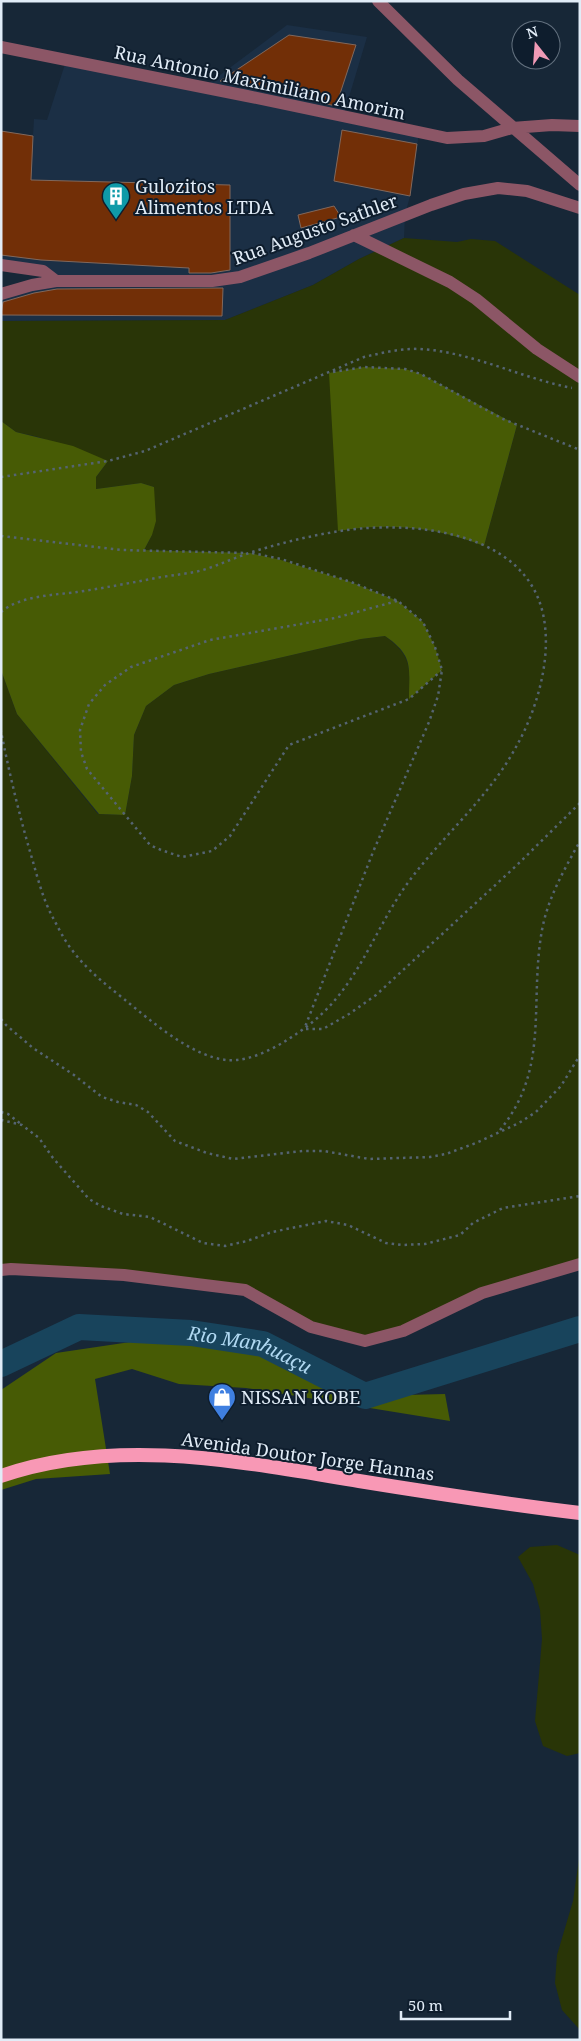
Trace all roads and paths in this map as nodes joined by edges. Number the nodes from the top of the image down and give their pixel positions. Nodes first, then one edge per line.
1 (378, 1) edge
2 (1, 47) edge
3 (580, 126) edge
4 (512, 128) junction
5 (580, 185) edge
6 (580, 208) edge
7 (354, 235) junction
8 (1, 265) edge
9 (56, 281) junction
10 (1, 294) edge
11 (330, 373) junction
12 (580, 376) edge
13 (580, 390) edge
14 (580, 450) edge
15 (1, 477) edge
16 (1, 536) edge
17 (250, 553) junction
18 (398, 601) junction
19 (1, 612) edge
20 (442, 670) junction
21 (1, 731) edge
22 (580, 803) edge
23 (580, 841) edge
24 (1, 1019) edge
25 (304, 1029) junction
26 (580, 1055) edge
27 (1, 1112) edge
28 (1, 1120) edge
29 (22, 1125) junction
30 (498, 1132) junction
31 (580, 1196) edge
32 (580, 1264) edge
33 (1, 1270) edge
34 (1, 1476) edge
35 (580, 1513) edge

1 - 4 street
2 - 4 street, Rua Antonio Maximiliano Amorim
3 - 4 street, Rua Antonio Maximiliano Amorim
4 - 5 street
6 - 7 street, Rua Augusto Sathler
7 - 9 street, Rua Augusto Sathler
7 - 12 street
8 - 9 street
9 - 10 street, Rua Augusto Sathler
11 - 13 path
11 - 14 path
11 - 15 path
16 - 17 path
17 - 18 path
17 - 19 path
17 - 25 path
18 - 20 path
18 - 20 path
20 - 25 path
21 - 25 path
22 - 25 path
23 - 30 path
24 - 30 path
26 - 30 path
27 - 29 path
28 - 29 path
29 - 31 path
32 - 33 street
34 - 35 highway, Avenida Doutor Jorge Hannas

